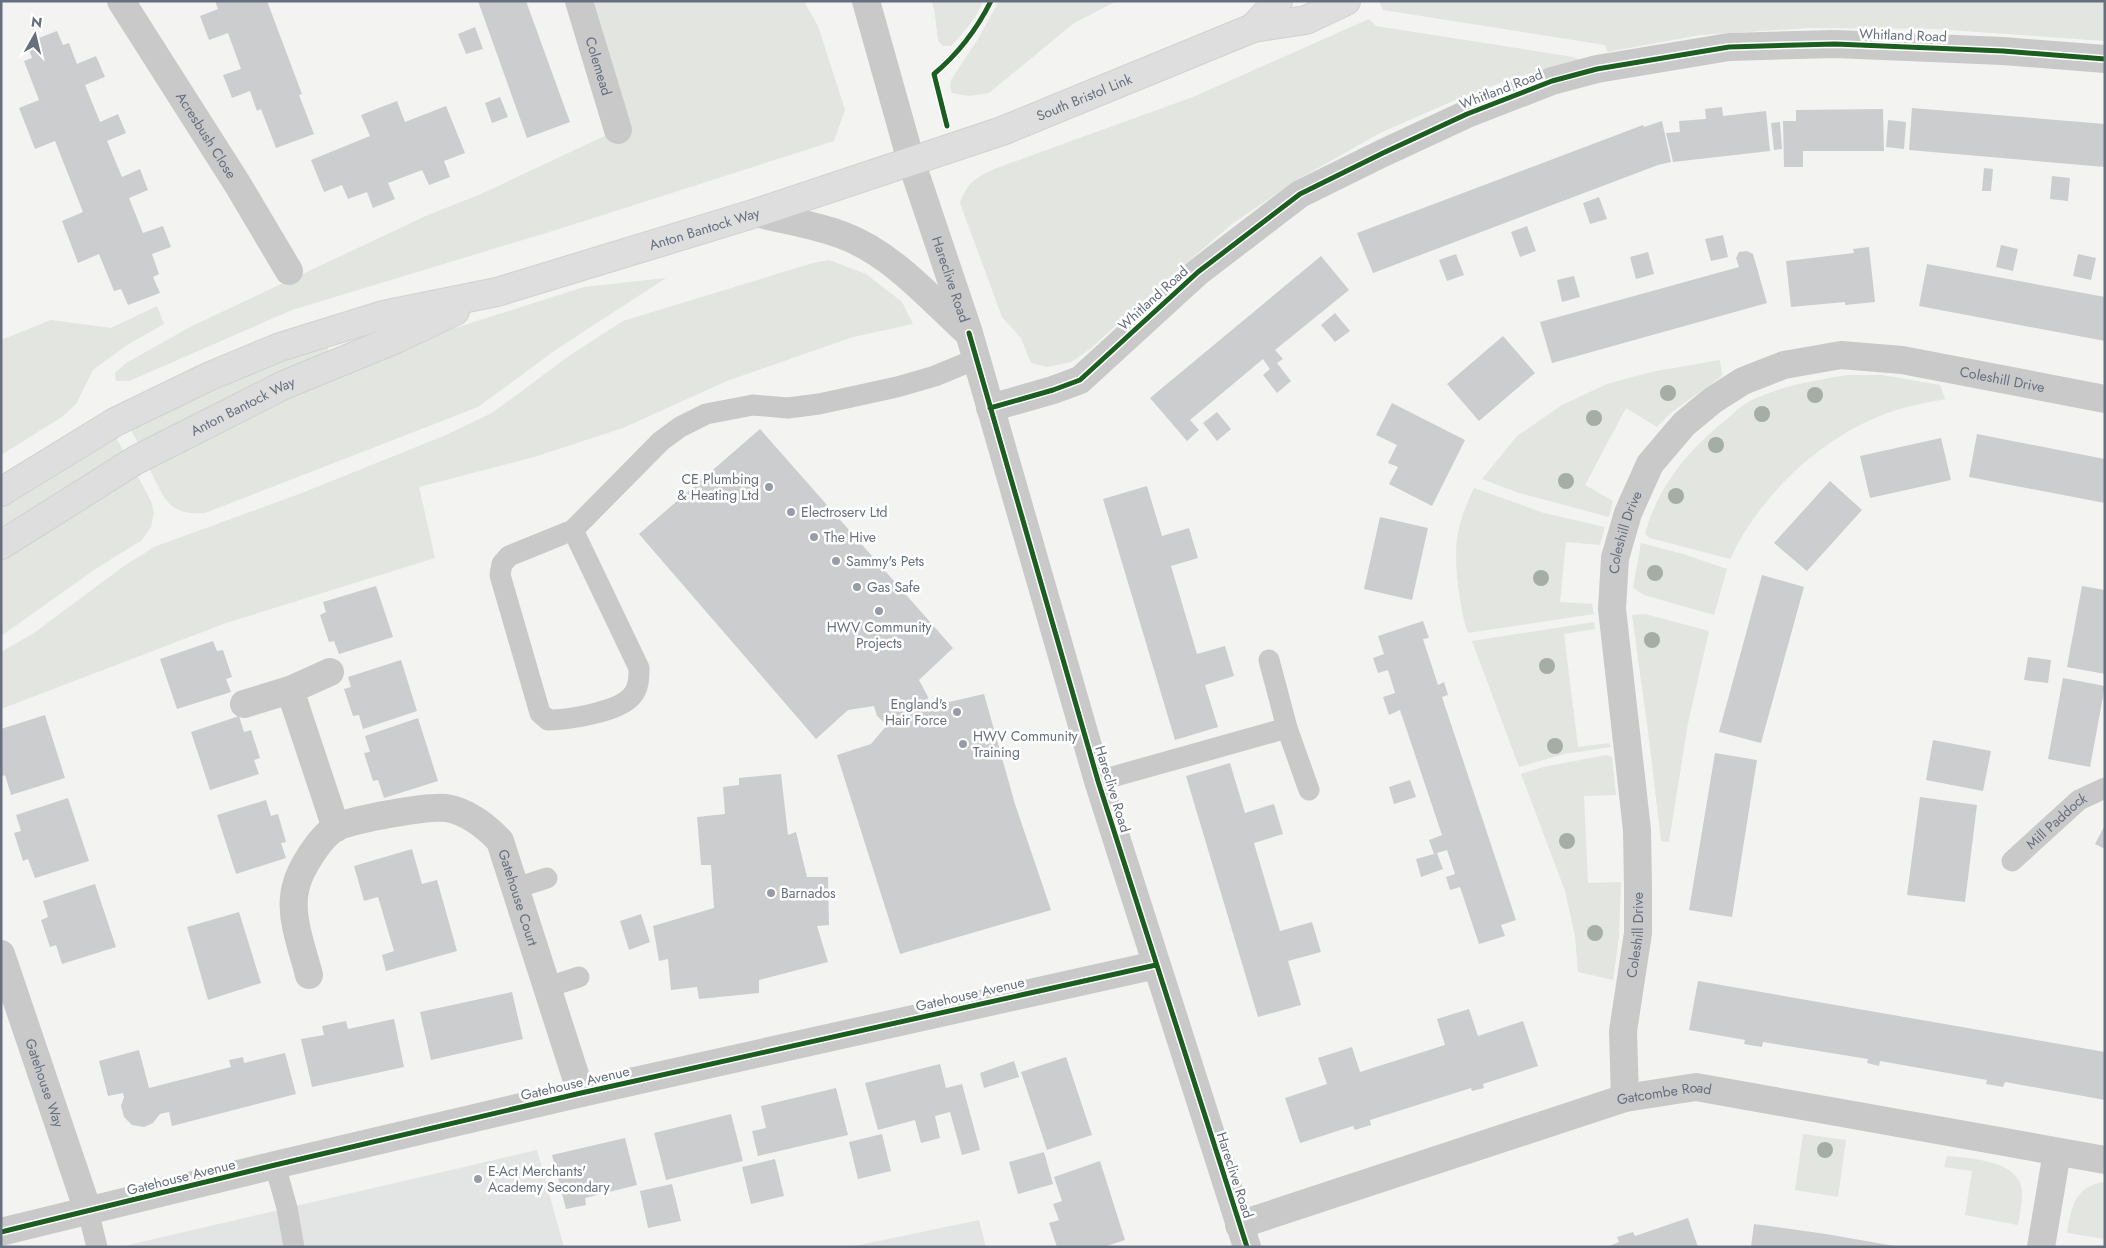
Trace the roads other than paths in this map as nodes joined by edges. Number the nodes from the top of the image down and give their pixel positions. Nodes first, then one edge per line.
1 (121, 1) edge
2 (579, 1) edge
3 (866, 1) edge
4 (1278, 1) edge
5 (1346, 1) edge
6 (1253, 28) junction
7 (2105, 60) edge
8 (618, 130) dead end
9 (911, 161) junction
10 (756, 213) junction
11 (290, 271) dead end
12 (498, 292) junction
13 (972, 346) junction
14 (2105, 399) edge
15 (990, 408) junction
16 (1, 492) edge
17 (573, 530) junction
18 (1, 545) edge
19 (1269, 660) dead end
20 (330, 672) dead end
21 (290, 690) junction
22 (244, 704) dead end
23 (1287, 728) junction
24 (1098, 781) junction
25 (2105, 788) edge
26 (1309, 790) dead end
27 (336, 828) junction
28 (2012, 861) dead end
29 (547, 878) dead end
30 (516, 888) junction
31 (1, 954) edge
32 (1156, 965) junction
33 (309, 975) dead end
34 (579, 978) dead end
35 (548, 987) junction
36 (581, 1093) junction
37 (1625, 1098) junction
38 (2057, 1152) junction
39 (2105, 1160) edge
40 (275, 1165) junction
41 (88, 1212) junction
42 (1, 1232) edge
43 (1243, 1236) edge
44 (97, 1247) edge
45 (294, 1247) edge
46 (2041, 1247) edge

1 - 11 street, Acresbush Close
2 - 8 street, Colemead
3 - 9 street, Hareclive Road
4 - 6 highway, South Bristol Link
5 - 6 highway, South Bristol Link
6 - 9 highway, South Bristol Link
7 - 15 street, Whitland Road
9 - 10 highway, Anton Bantock Way
9 - 13 street, Hareclive Road
10 - 12 highway, Anton Bantock Way
10 - 13 street
12 - 16 highway, Anton Bantock Way
12 - 18 highway, Anton Bantock Way
13 - 15 street, Hareclive Road
13 - 17 lane
14 - 37 street, Coleshill Drive
15 - 24 street, Hareclive Road
17 - 17 lane
19 - 23 lane
20 - 21 street
21 - 22 street
21 - 27 street
23 - 24 lane
23 - 26 lane
24 - 32 street, Hareclive Road
25 - 28 lane, Mill Paddock
27 - 30 street, Gatehouse Court
27 - 33 street, Gatehouse Court
29 - 30 lane
30 - 35 street, Gatehouse Court
31 - 41 street, Gatehouse Way
32 - 36 street, Gatehouse Avenue
32 - 43 street, Hareclive Road
34 - 35 lane
35 - 36 street, Gatehouse Court
36 - 40 street, Gatehouse Avenue
37 - 38 street, Gatcombe Road
37 - 43 street, Gatcombe Road
38 - 39 street, Gatcombe Road
38 - 46 street
40 - 41 street, Gatehouse Avenue
40 - 45 lane
41 - 42 street, Gatehouse Avenue
41 - 44 lane

